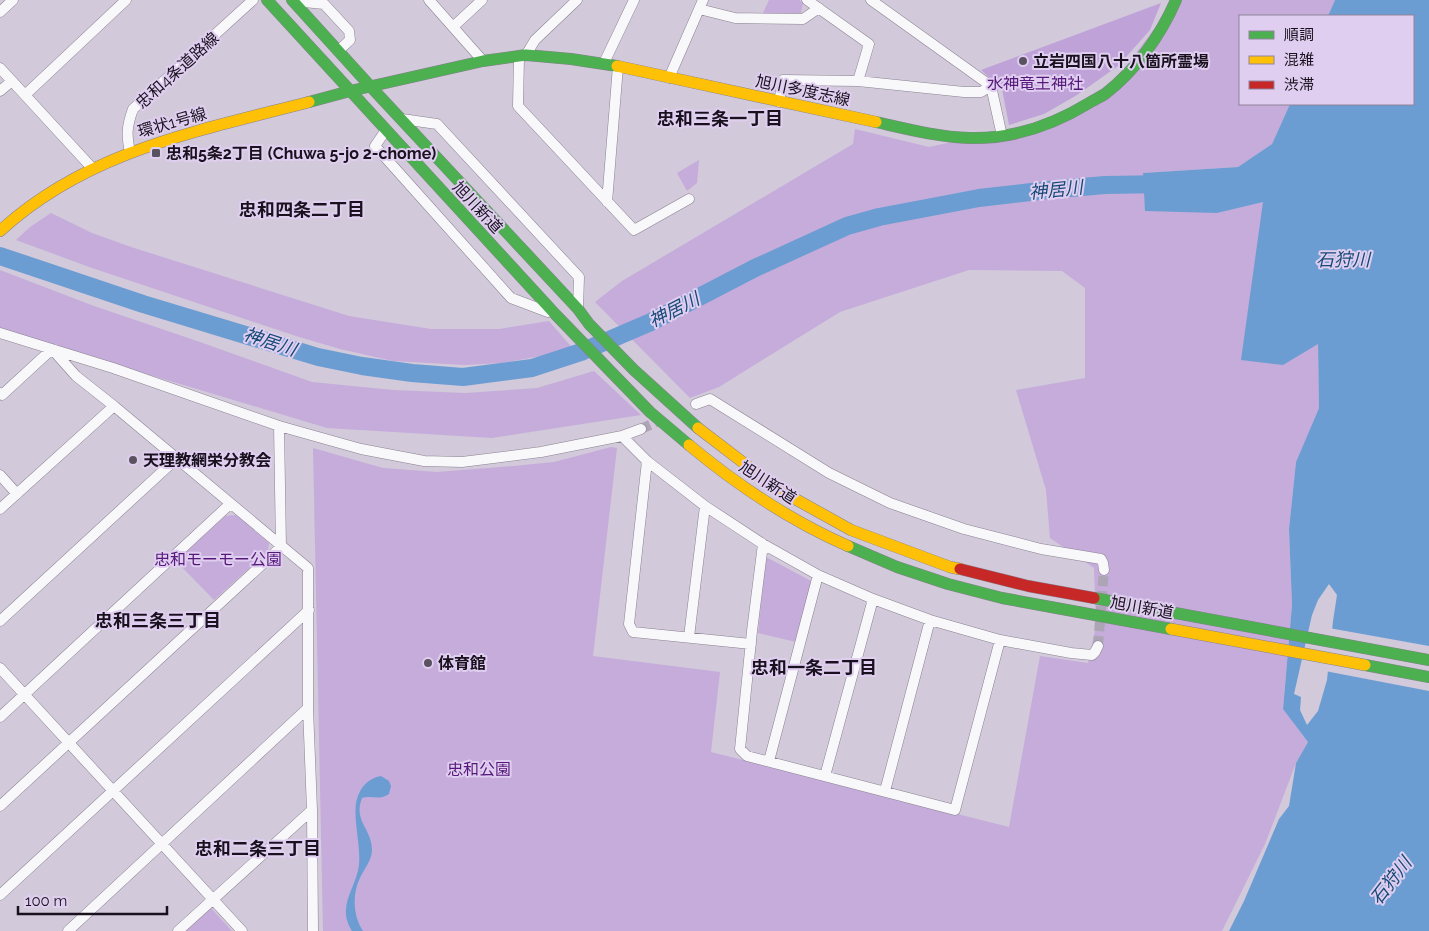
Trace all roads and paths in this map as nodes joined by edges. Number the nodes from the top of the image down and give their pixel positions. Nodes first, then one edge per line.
1 (13, 0) edge
2 (126, 0) edge
3 (253, 0) edge
4 (267, 0) edge
5 (292, 0) edge
6 (429, 0) edge
7 (482, 0) edge
8 (577, 0) edge
9 (634, 0) edge
10 (807, 0) edge
11 (871, 0) edge
12 (1176, 0) edge
13 (701, 5) edge
14 (818, 8) junction
15 (0, 12) edge
16 (454, 26) junction
17 (338, 51) junction
18 (523, 56) junction
19 (483, 60) junction
20 (604, 63) junction
21 (618, 66) junction
22 (0, 68) edge
23 (668, 78) junction
24 (12, 81) junction
25 (858, 81) junction
26 (991, 86) junction
27 (371, 87) junction
28 (0, 91) edge
29 (350, 91) junction
30 (25, 95) junction
31 (779, 102) junction
32 (401, 119) junction
33 (386, 130) junction
34 (1002, 136) junction
35 (130, 152) junction
36 (92, 169) junction
37 (689, 199) dead end
38 (607, 202) junction
39 (0, 231) edge
40 (578, 309) junction
41 (556, 315) junction
42 (0, 333) edge
43 (52, 349) junction
44 (0, 393) edge
45 (696, 404) dead end
46 (114, 406) junction
47 (279, 426) junction
48 (641, 429) tunnel mouth
49 (622, 436) junction
50 (176, 459) junction
51 (647, 461) junction
52 (0, 475) edge
53 (17, 494) junction
54 (230, 504) junction
55 (705, 506) junction
56 (0, 509) edge
57 (763, 544) junction
58 (281, 547) junction
59 (1104, 570) dead end
60 (818, 575) junction
61 (873, 599) junction
62 (309, 610) junction
63 (930, 620) junction
64 (0, 621) edge
65 (689, 637) junction
66 (1000, 640) junction
67 (751, 644) junction
68 (1098, 646) dead end
69 (1429, 660) edge
70 (0, 668) edge
71 (1429, 677) edge
72 (25, 694) junction
73 (308, 708) junction
74 (0, 717) edge
75 (70, 743) junction
76 (769, 761) junction
77 (825, 776) junction
78 (884, 791) junction
79 (113, 792) junction
80 (0, 806) edge
81 (312, 810) junction
82 (162, 844) junction
83 (0, 896) edge
84 (213, 899) junction
85 (68, 931) edge
86 (178, 931) edge
87 (242, 931) edge
88 (313, 931) edge

1 - 15 street
2 - 30 street
3 - 35 street, 忠和4条道路線
4 - 29 main road, 旭川新道
5 - 17 main road, 旭川新道
5 - 17 street
6 - 16 street
7 - 16 street
8 - 18 street
9 - 20 street
10 - 14 street
11 - 26 street
12 - 34 main road, 旭川多度志線
13 - 14 street
13 - 23 street
14 - 25 street
16 - 19 street
17 - 27 main road, 旭川新道
18 - 19 main road, 旭川多度志線
18 - 20 main road, 旭川多度志線
18 - 38 street
19 - 27 main road, 旭川多度志線
20 - 21 main road, 旭川多度志線
21 - 23 main road, 旭川多度志線
21 - 38 street
22 - 24 street
23 - 31 main road, 旭川多度志線
24 - 28 street
24 - 30 street
25 - 26 street
25 - 31 street
26 - 34 street
27 - 29 main road, 環状1号線
27 - 32 main road, 旭川新道
29 - 33 main road, 旭川新道
29 - 35 main road, 環状1号線
30 - 36 street
31 - 34 main road, 旭川多度志線
32 - 40 main road, 旭川新道
32 - 40 street
33 - 41 main road, 旭川新道
33 - 41 street
35 - 36 main road, 環状1号線
36 - 39 main road, 環状1号線
37 - 38 street
40 - 69 main road, 旭川新道
41 - 71 main road, 旭川新道
42 - 43 street
43 - 44 street
43 - 46 street
43 - 47 street
45 - 59 street
46 - 50 street
46 - 53 street
47 - 49 street
47 - 58 street
48 - 49 street
49 - 51 street
50 - 54 street
50 - 64 street
51 - 55 street
51 - 65 street
52 - 53 street
53 - 56 street
54 - 58 street
54 - 72 street
55 - 57 street
55 - 65 street
57 - 60 street
57 - 67 street
58 - 62 street
58 - 75 street
60 - 61 street
60 - 76 street
61 - 63 street
61 - 77 street
62 - 73 street
62 - 79 street
63 - 66 street
63 - 78 street
65 - 67 street
66 - 68 street
66 - 78 street
67 - 76 street
70 - 72 street
72 - 74 street
72 - 75 street
73 - 81 street
73 - 82 street
75 - 79 street
75 - 80 street
76 - 77 street
77 - 78 street
79 - 82 street
79 - 83 street
81 - 84 street
81 - 88 street
82 - 84 street
82 - 85 street
84 - 86 street
84 - 87 street

